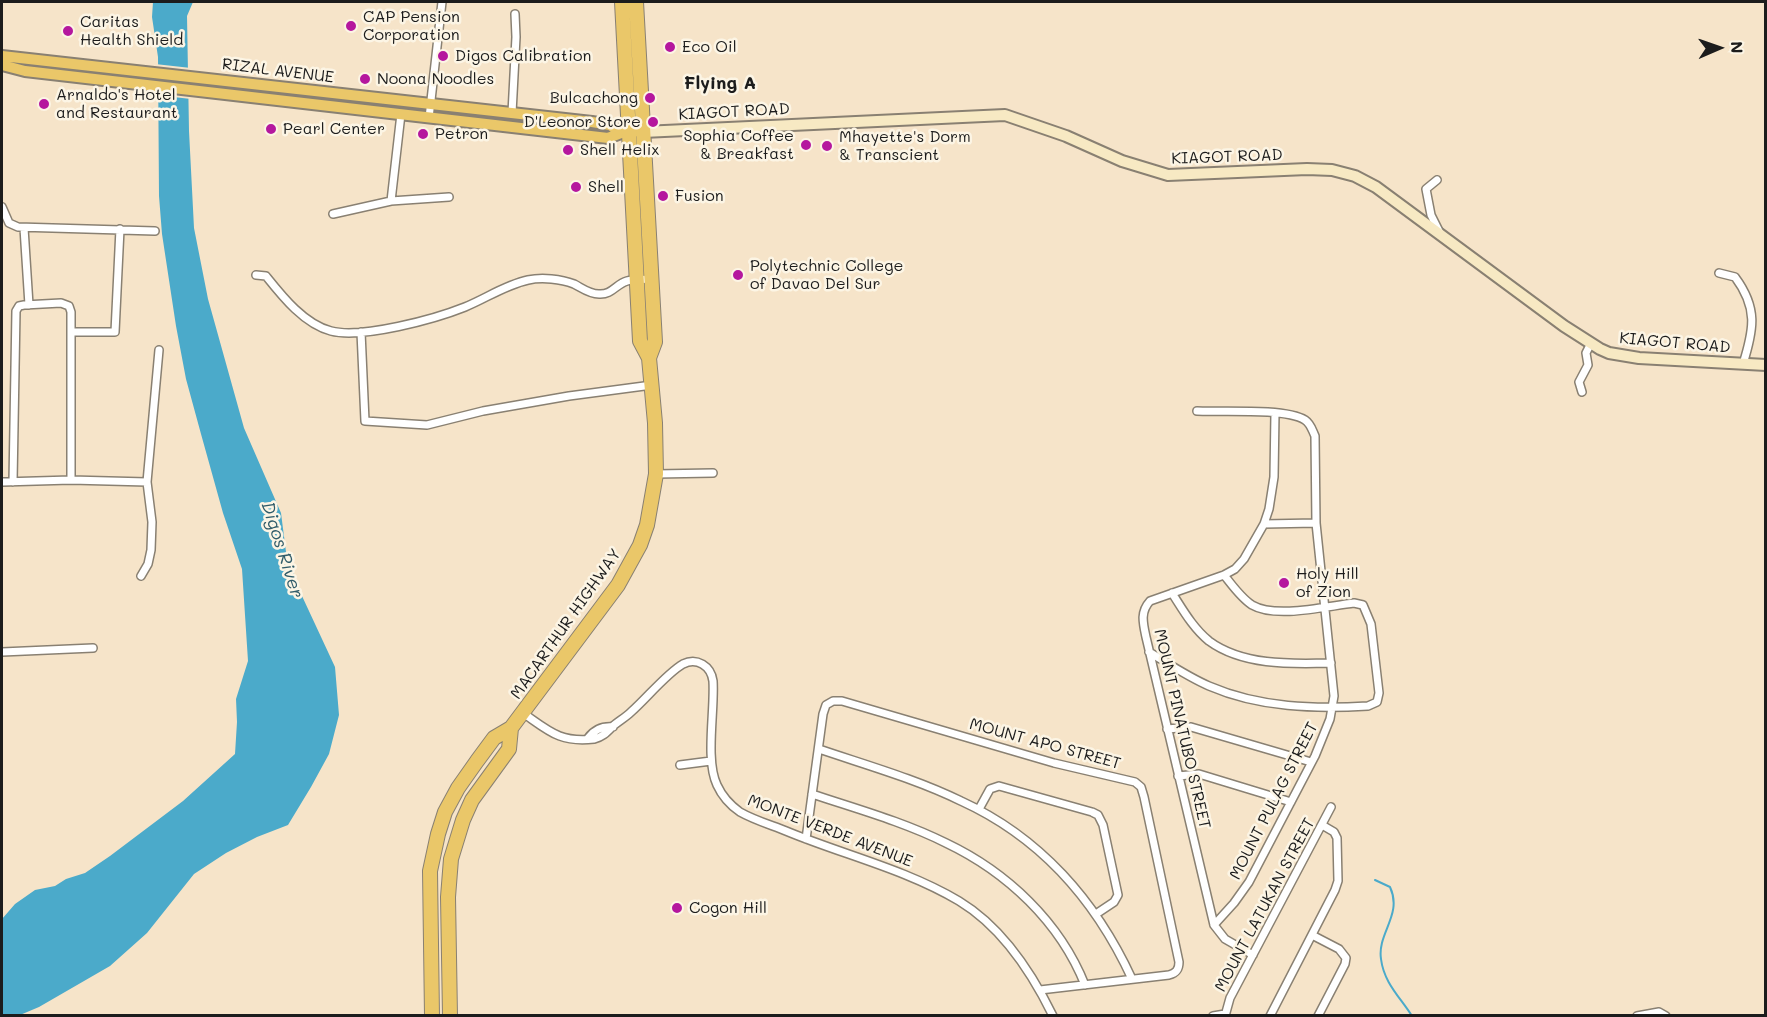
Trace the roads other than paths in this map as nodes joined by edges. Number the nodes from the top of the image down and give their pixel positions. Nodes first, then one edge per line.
1 (442, 2) edge
2 (622, 2) edge
3 (636, 2) edge
4 (515, 14) dead end
5 (2, 56) edge
6 (2, 64) edge
7 (176, 75) junction
8 (174, 88) junction
9 (431, 104) junction
10 (512, 113) junction
11 (401, 114) junction
12 (429, 118) junction
13 (631, 132) junction
14 (1437, 180) dead end
15 (449, 197) dead end
16 (391, 201) junction
17 (2, 207) edge
18 (333, 214) dead end
19 (24, 228) junction
20 (120, 229) junction
21 (156, 231) dead end
22 (1443, 238) junction
23 (1719, 273) dead end
24 (256, 275) dead end
25 (643, 280) junction
26 (29, 305) junction
27 (361, 332) junction
28 (72, 333) junction
29 (1591, 343) junction
30 (159, 350) dead end
31 (1743, 364) junction
32 (1766, 365) edge
33 (652, 385) junction
34 (1582, 392) dead end
35 (1197, 411) dead end
36 (1275, 413) junction
37 (713, 473) dead end
38 (656, 474) junction
39 (71, 480) junction
40 (2, 482) edge
41 (12, 482) junction
42 (147, 482) junction
43 (1316, 523) junction
44 (1264, 524) junction
45 (1224, 574) junction
46 (141, 576) dead end
47 (1172, 593) junction
48 (1325, 606) junction
49 (93, 648) dead end
50 (2, 652) edge
51 (1149, 652) junction
52 (1331, 663) junction
53 (1333, 708) junction
54 (523, 712) junction
55 (511, 728) junction
56 (1167, 729) junction
57 (819, 749) junction
58 (711, 761) junction
59 (1311, 762) junction
60 (680, 765) dead end
61 (1179, 776) junction
62 (812, 794) junction
63 (1291, 802) junction
64 (1331, 807) dead end
65 (979, 809) junction
66 (1322, 825) junction
67 (806, 839) junction
68 (1096, 914) junction
69 (1214, 925) junction
70 (1312, 935) junction
71 (1253, 956) junction
72 (1132, 980) junction
73 (1086, 985) junction
74 (1040, 990) junction
75 (1225, 1015) edge
76 (432, 1016) edge
77 (450, 1016) edge
78 (1053, 1016) edge
79 (1213, 1016) edge
80 (1270, 1016) edge
81 (1318, 1016) edge
82 (1637, 1016) edge
83 (1666, 1016) edge

1 - 9 street
2 - 13 highway, MACARTHUR HIGHWAY
3 - 13 highway, MACARTHUR HIGHWAY
4 - 10 street
5 - 7 main road, RIZAL AVENUE
6 - 8 main road, RIZAL AVENUE
7 - 8 main road
7 - 9 main road, RIZAL AVENUE
8 - 11 main road, RIZAL AVENUE
9 - 10 main road, RIZAL AVENUE
9 - 12 street
10 - 13 main road, RIZAL AVENUE
11 - 12 main road, RIZAL AVENUE
11 - 16 street
12 - 13 main road, RIZAL AVENUE
13 - 22 street, KIAGOT ROAD
13 - 25 highway, MACARTHUR HIGHWAY
14 - 22 street
15 - 16 street
16 - 18 street
17 - 19 street
19 - 20 street
19 - 26 street
20 - 21 street
20 - 28 street
22 - 29 street, KIAGOT ROAD
23 - 31 street
24 - 27 street
25 - 27 street
25 - 33 highway, MACARTHUR HIGHWAY
26 - 28 street
26 - 41 street
27 - 33 street
28 - 39 street
29 - 31 street, KIAGOT ROAD
29 - 34 street
30 - 42 street
31 - 32 street, KIAGOT ROAD
33 - 38 highway, MACARTHUR HIGHWAY
35 - 36 street, MOUNT PULAG STREET
36 - 43 street, MOUNT PULAG STREET
36 - 44 street, MOUNT PINATUBO STREET
37 - 38 street
38 - 54 highway, MACARTHUR HIGHWAY
39 - 41 street
39 - 42 street
40 - 41 street
42 - 46 street
43 - 44 street
43 - 48 street, MOUNT PULAG STREET
44 - 45 street, MOUNT PINATUBO STREET
45 - 47 street, MOUNT PINATUBO STREET
45 - 48 street
47 - 51 street, MOUNT PINATUBO STREET
47 - 52 street
48 - 52 street, MOUNT PULAG STREET
48 - 53 street
49 - 50 street
51 - 53 street
51 - 56 street, MOUNT PINATUBO STREET
52 - 53 street, MOUNT PULAG STREET
53 - 59 street, MOUNT PULAG STREET
54 - 55 highway, MACARTHUR HIGHWAY
54 - 58 street, MONTE VERDE AVENUE
55 - 76 highway, MACARTHUR HIGHWAY
55 - 77 highway, MACARTHUR HIGHWAY
56 - 59 street
56 - 61 street, MOUNT PINATUBO STREET
57 - 62 street, MOUNT APO STREET
57 - 65 street
57 - 72 street, MOUNT APO STREET
58 - 60 street
58 - 67 street, MONTE VERDE AVENUE
59 - 63 street, MOUNT PULAG STREET
61 - 63 street
61 - 69 street, MOUNT PINATUBO STREET
62 - 67 street, MOUNT APO STREET
62 - 73 street
63 - 69 street, MOUNT PULAG STREET
64 - 66 street, MOUNT LATUKAN STREET
65 - 68 street
65 - 68 street
66 - 70 street
66 - 71 street, MOUNT LATUKAN STREET
67 - 74 street, MONTE VERDE AVENUE
68 - 72 street
69 - 71 street
70 - 80 street
70 - 81 street
71 - 75 street, MOUNT LATUKAN STREET
72 - 73 street, MOUNT APO STREET
73 - 74 street, MOUNT APO STREET
74 - 78 street, MONTE VERDE AVENUE
75 - 79 street
82 - 83 street

